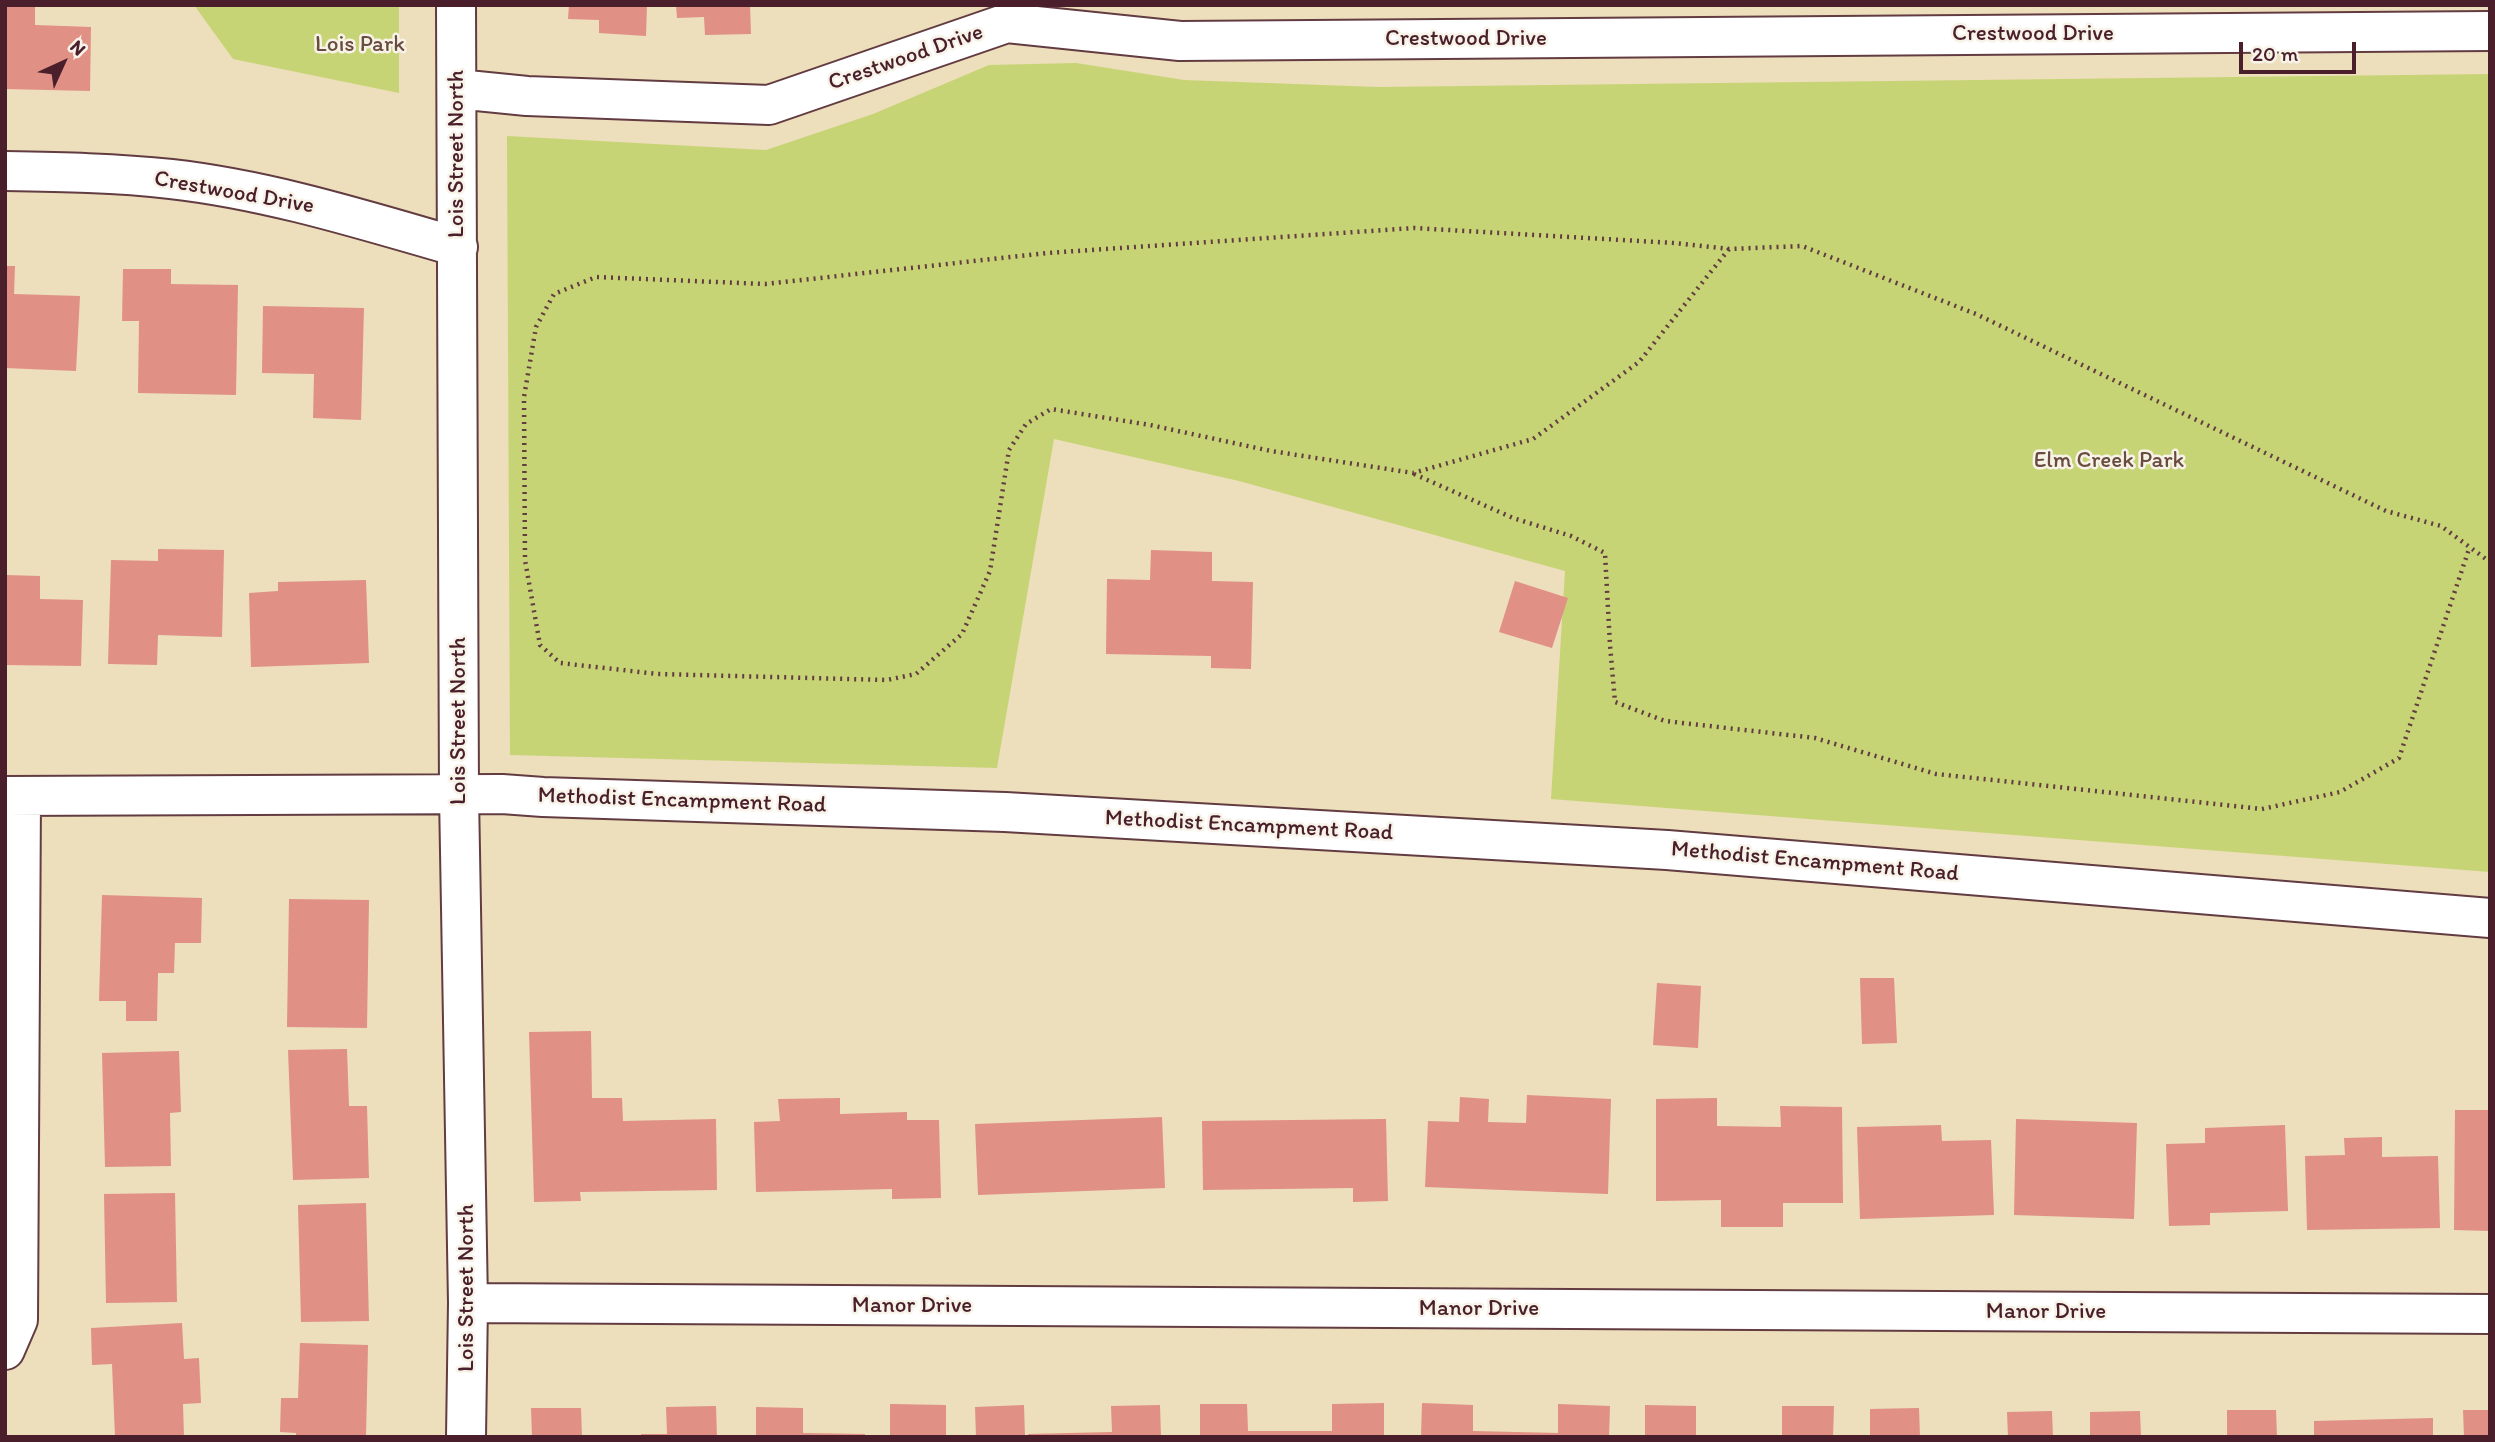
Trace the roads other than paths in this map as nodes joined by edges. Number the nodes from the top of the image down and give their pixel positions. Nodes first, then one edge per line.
1 (456, 5) edge
2 (2490, 31) edge
3 (457, 89) junction
4 (5, 171) edge
5 (458, 247) junction
6 (459, 794) junction
7 (13, 796) edge
8 (2490, 918) edge
9 (468, 1303) junction
10 (2490, 1314) edge
11 (5, 1350) edge
12 (466, 1437) edge

1 - 3 street, Lois Street North
2 - 3 street, Crestwood Drive
3 - 5 street, Lois Street North
4 - 5 street, Crestwood Drive
5 - 6 street, Lois Street North
6 - 7 street, Methodist Encampment Road
6 - 8 street, Methodist Encampment Road
6 - 9 street, Lois Street North
7 - 11 street
9 - 10 street, Manor Drive
9 - 12 street, Lois Street North

